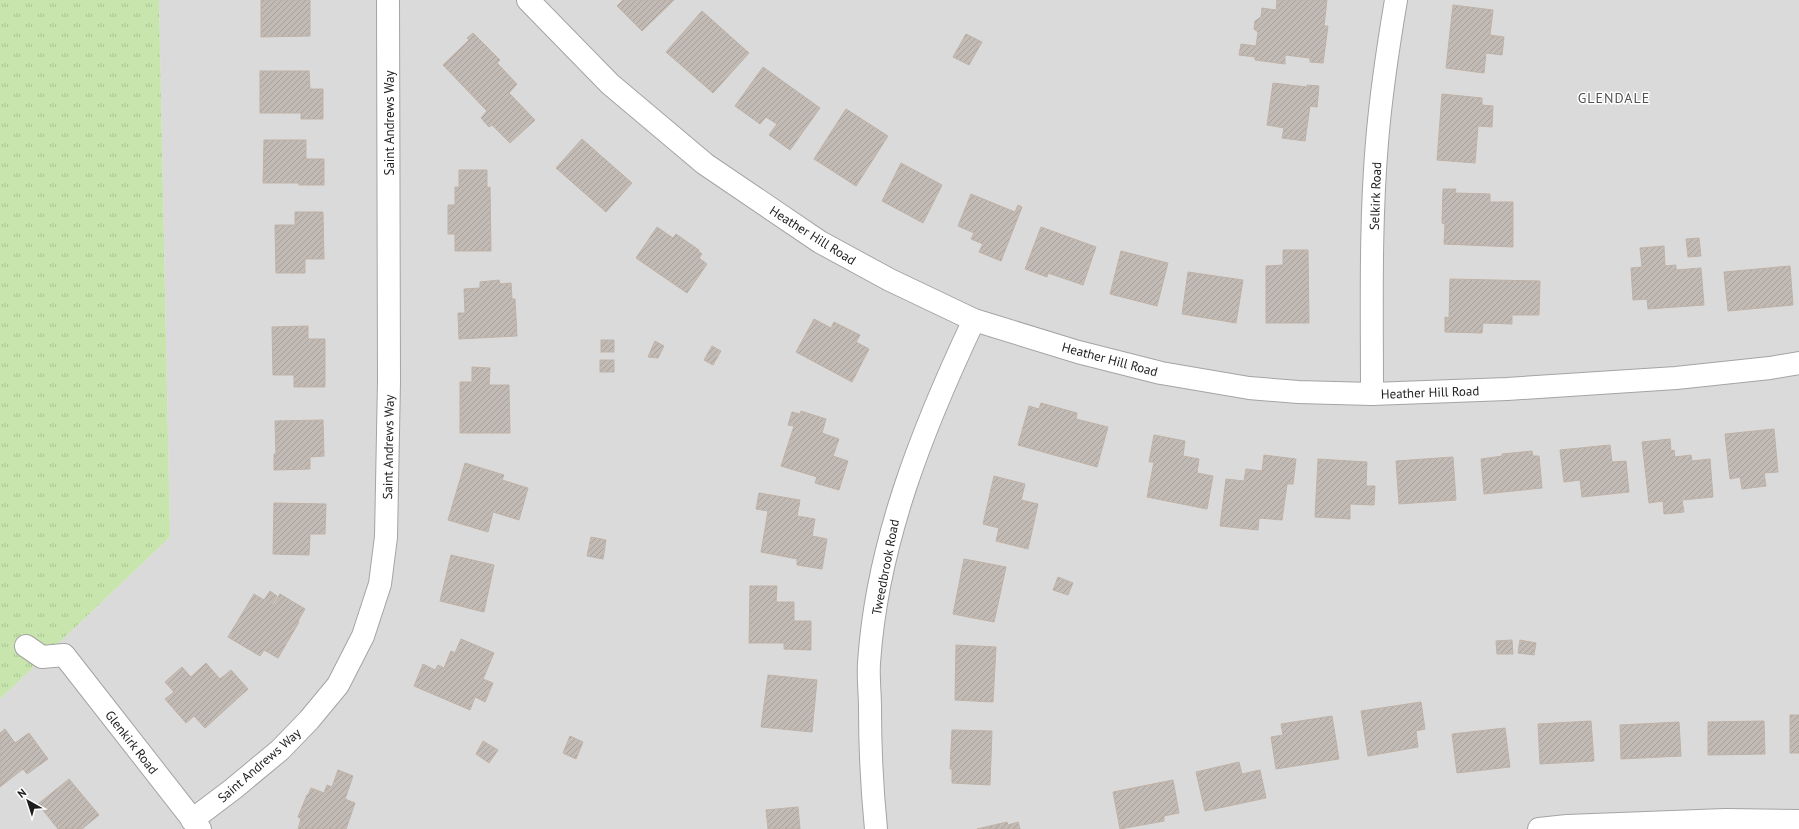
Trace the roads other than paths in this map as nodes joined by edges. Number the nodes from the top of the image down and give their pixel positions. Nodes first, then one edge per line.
1 (388, 0) edge
2 (528, 0) edge
3 (1396, 0) edge
4 (974, 320) junction
5 (1799, 363) edge
6 (1372, 394) junction
7 (26, 646) dead end
8 (1799, 821) edge
9 (196, 824) edge
10 (876, 829) edge
11 (1539, 829) edge

1 - 9 street, Saint Andrews Way
2 - 4 street, Heather Hill Road
3 - 6 street, Selkirk Road
4 - 6 street, Heather Hill Road
4 - 10 street, Tweedbrook Road
5 - 6 street, Heather Hill Road
7 - 9 street, Glenkirk Road
8 - 11 street

